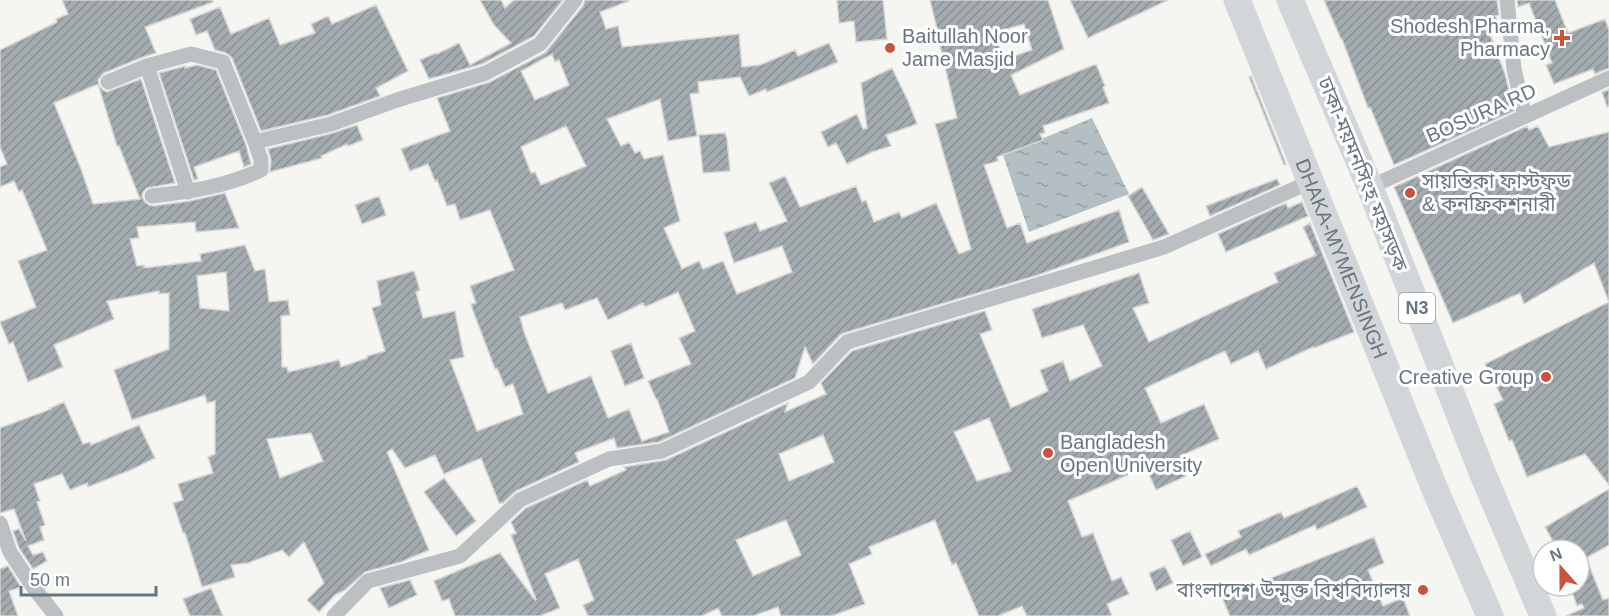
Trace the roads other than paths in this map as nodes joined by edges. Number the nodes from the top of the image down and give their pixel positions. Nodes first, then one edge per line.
1 (575, 0) edge
2 (1237, 0) edge
3 (1290, 0) edge
4 (1507, 0) edge
5 (147, 66) junction
6 (1609, 78) edge
7 (108, 82) dead end
8 (1525, 116) junction
9 (255, 142) junction
10 (1310, 182) junction
11 (1370, 187) junction
12 (188, 192) junction
13 (152, 196) dead end
14 (0, 523) edge
15 (56, 616) edge
16 (334, 616) edge
17 (1490, 616) edge
18 (1543, 616) edge

1 - 9 street
2 - 10 highway, DHAKA-MYMENSINGH / N3
3 - 11 highway, ঢাকা-ময়মনসিংহ মহাসড়ক / N3
4 - 8 street
5 - 7 street
5 - 9 street
5 - 12 street
6 - 8 street, BOSURA RD
8 - 11 street, BOSURA RD
9 - 12 street
10 - 16 street
10 - 17 highway, DHAKA-MYMENSINGH / N3
11 - 18 highway, ঢাকা-ময়মনসিংহ মহাসড়ক / N3
12 - 13 street
14 - 15 street

